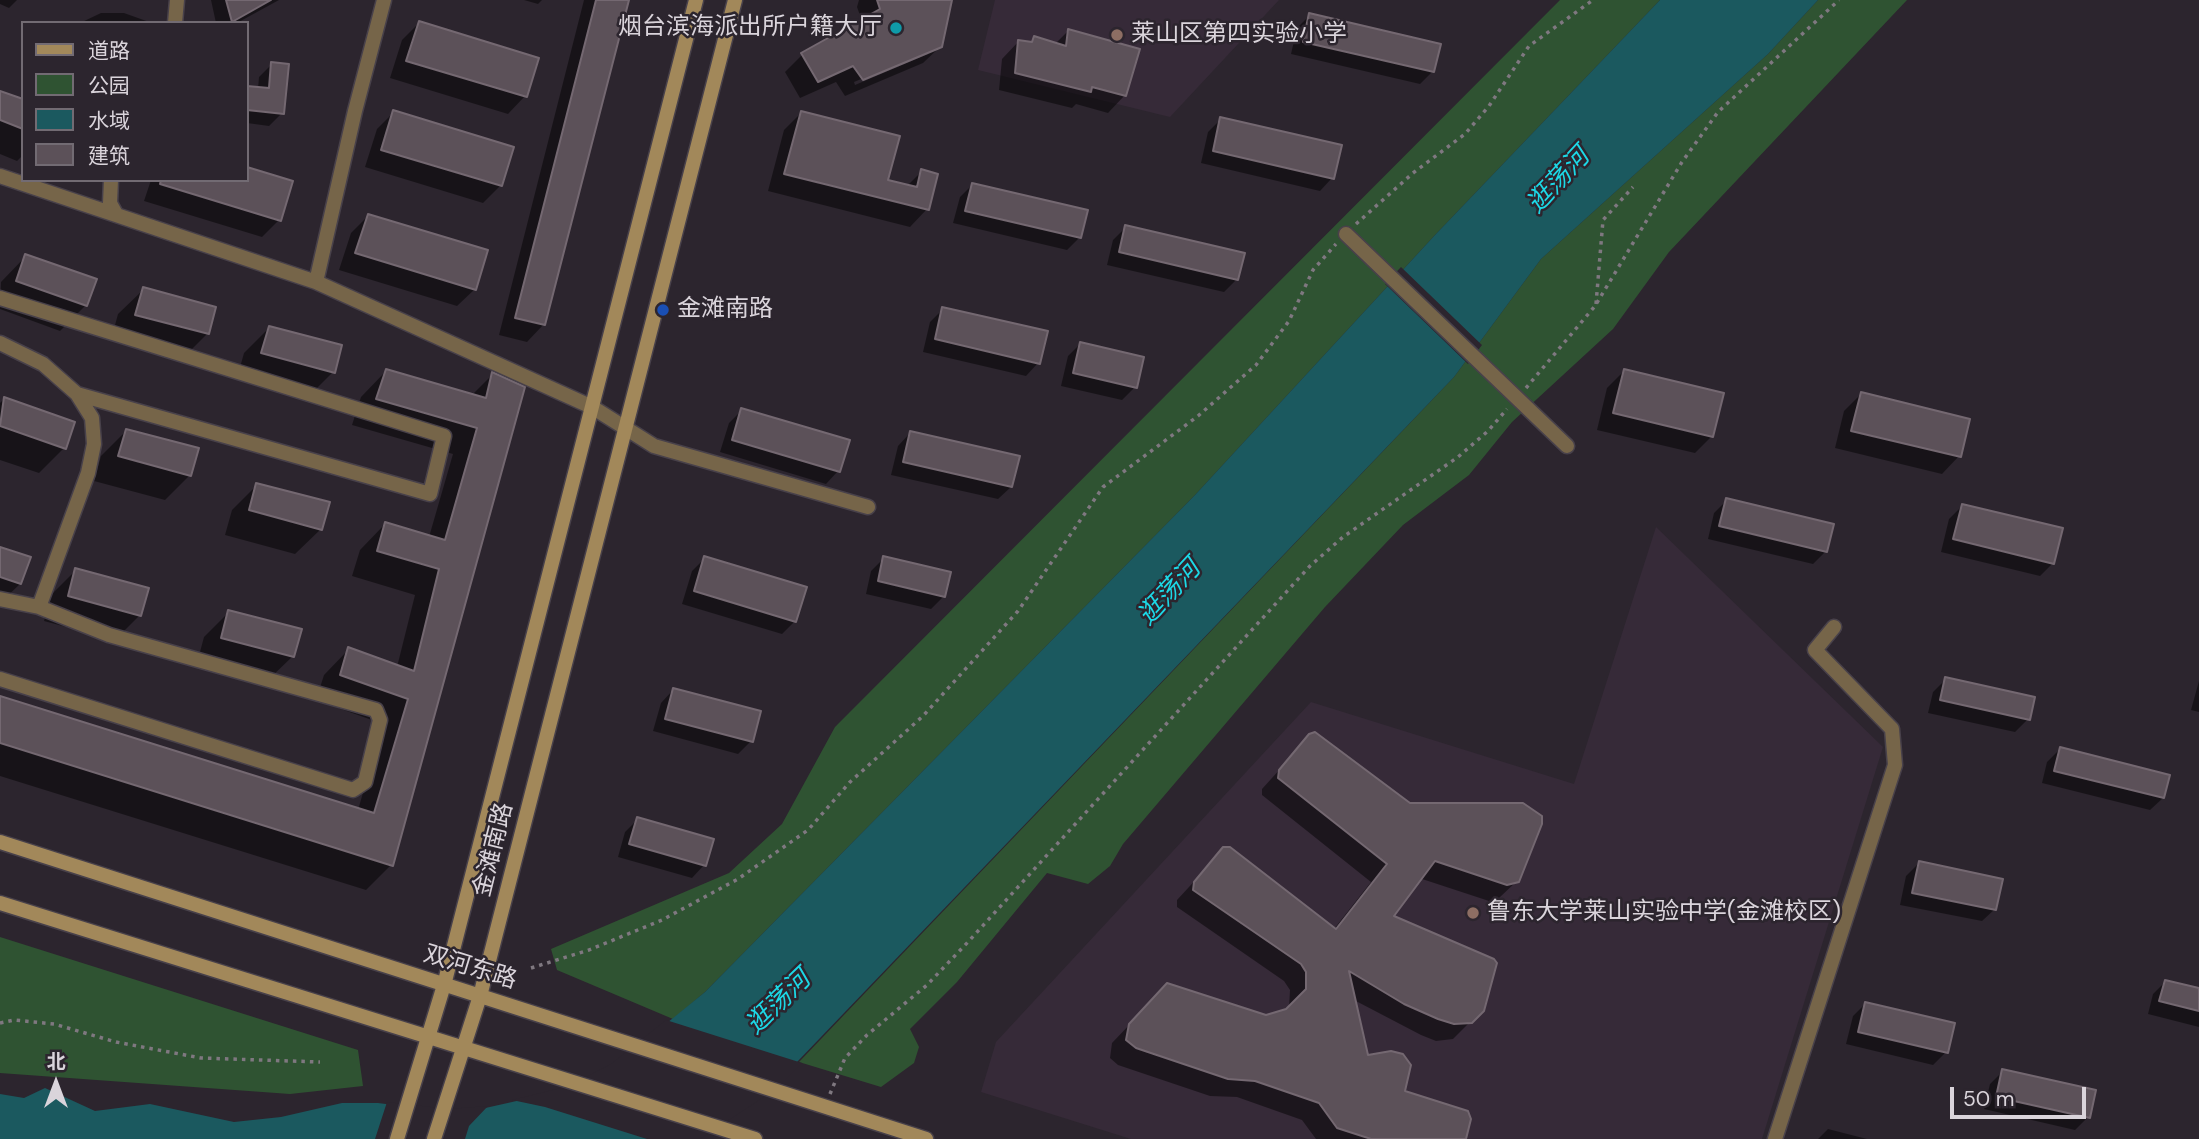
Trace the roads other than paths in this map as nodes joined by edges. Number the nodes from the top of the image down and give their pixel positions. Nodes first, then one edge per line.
1 (177, 0) edge
2 (384, 0) edge
3 (696, 0) edge
4 (735, 0) edge
5 (175, 21) edge
6 (28, 182) edge
7 (111, 182) edge
8 (116, 214) junction
9 (1346, 234) road end
10 (316, 282) junction
11 (0, 298) edge
12 (0, 343) edge
13 (77, 394) junction
14 (592, 407) junction
15 (626, 426) junction
16 (1567, 446) dead end
17 (868, 507) dead end
18 (0, 599) edge
19 (39, 607) junction
20 (1835, 627) dead end
21 (0, 679) edge
22 (0, 842) edge
23 (0, 903) edge
24 (444, 985) junction
25 (480, 996) junction
26 (428, 1038) junction
27 (463, 1049) junction
28 (748, 1137) edge
29 (397, 1139) edge
30 (434, 1139) edge
31 (926, 1139) edge
32 (1775, 1139) edge

1 - 5 street
2 - 10 street
3 - 14 street, 金滩南路
4 - 15 street, 金滩南路
6 - 8 street
7 - 8 street
8 - 10 street
9 - 16 street
10 - 14 street
11 - 13 street
12 - 13 street
13 - 19 street
14 - 15 street
14 - 24 street, 金滩南路
15 - 17 street
15 - 25 street, 金滩南路
18 - 19 street
19 - 21 street
20 - 32 street
22 - 24 street, 双河东路
23 - 26 street
24 - 25 street, 双河东路
24 - 26 street, 金滩南路
25 - 27 street, 金滩南路
25 - 31 street, 双河东路
26 - 27 street
26 - 29 street, 金滩南路
27 - 28 street
27 - 30 street, 金滩南路

